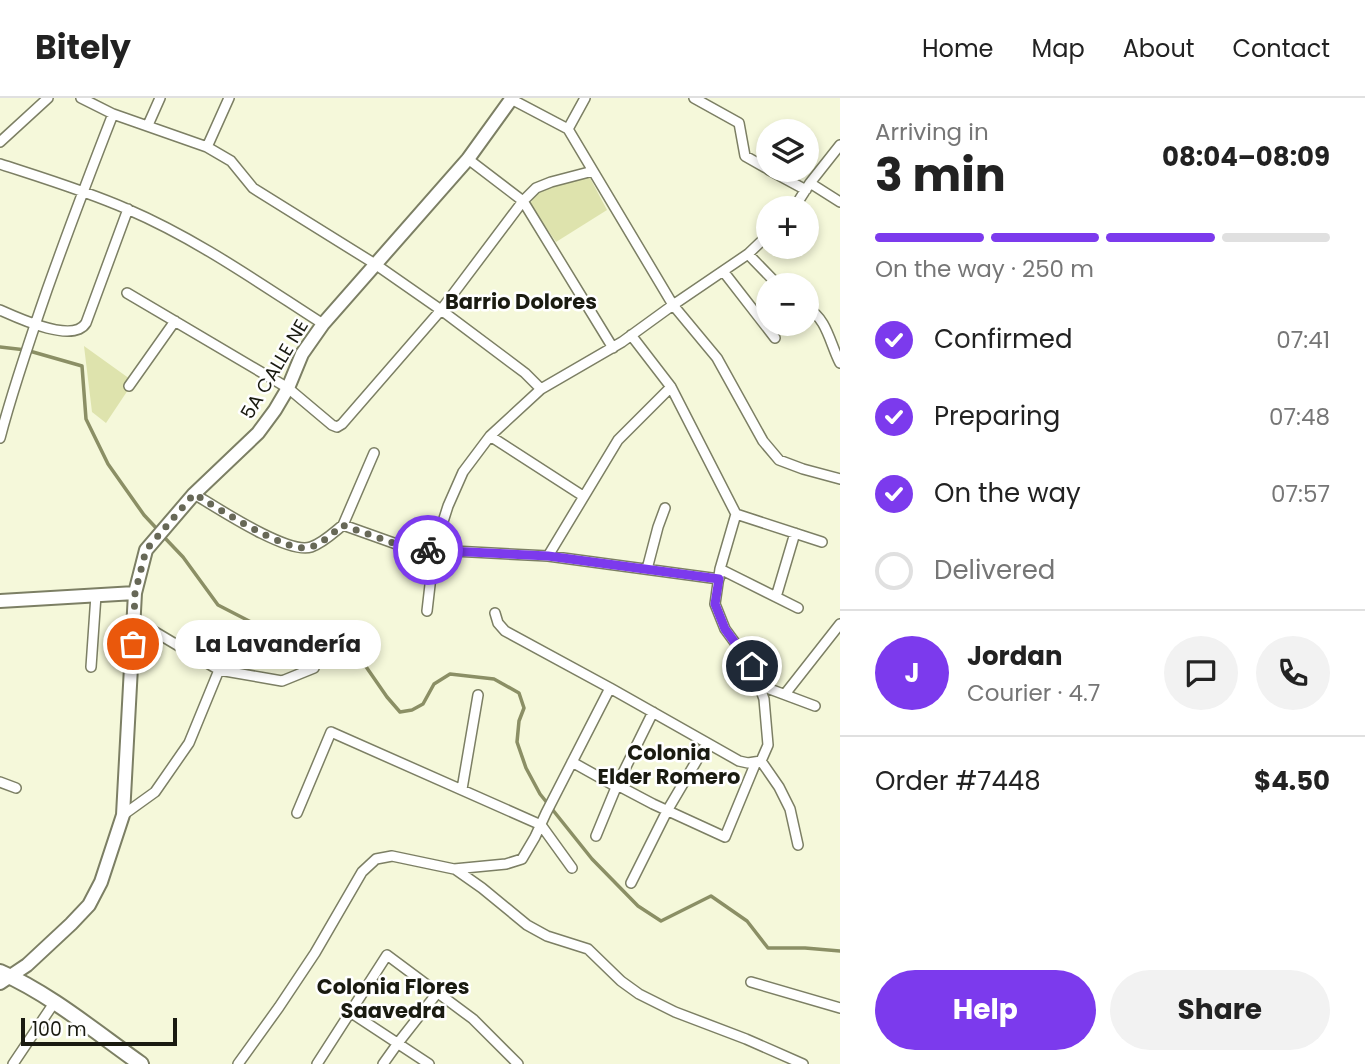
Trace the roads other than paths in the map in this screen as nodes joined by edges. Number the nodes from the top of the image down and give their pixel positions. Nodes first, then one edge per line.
1 (48, 98) edge
2 (160, 98) edge
3 (229, 98) edge
4 (585, 98) edge
5 (694, 98) edge
6 (512, 99) edge
7 (88, 100) edge
8 (113, 114) junction
9 (148, 125) junction
10 (568, 129) junction
11 (0, 142) edge
12 (840, 145) edge
13 (207, 147) junction
14 (468, 159) junction
15 (756, 162) edge
16 (1, 168) edge
17 (593, 171) junction
18 (797, 182) edge
19 (808, 187) junction
20 (83, 191) junction
21 (802, 196) edge
22 (523, 201) junction
23 (840, 202) edge
24 (128, 209) junction
25 (756, 246) edge
26 (748, 254) junction
27 (374, 264) junction
28 (723, 271) junction
29 (766, 273) edge
30 (128, 293) dead end
31 (673, 305) junction
32 (0, 310) edge
33 (442, 310) junction
34 (819, 319) edge
35 (175, 321) junction
36 (35, 324) junction
37 (323, 324) junction
38 (631, 335) junction
39 (775, 338) dead end
40 (613, 348) junction
41 (840, 363) edge
42 (129, 386) dead end
43 (671, 387) junction
44 (288, 388) junction
45 (541, 389) junction
46 (3, 414) edge
47 (489, 436) junction
48 (0, 438) edge
49 (374, 453) dead end
50 (840, 479) edge
51 (194, 494) junction
52 (583, 496) junction
53 (665, 508) dead end
54 (736, 514) junction
55 (342, 525) junction
56 (795, 533) junction
57 (822, 542) dead end
58 (434, 550) junction
59 (548, 556) junction
60 (647, 569) junction
61 (720, 574) junction
62 (135, 593) junction
63 (96, 595) junction
64 (776, 597) junction
65 (0, 601) edge
66 (798, 608) dead end
67 (427, 611) dead end
68 (495, 612) dead end
69 (135, 620) junction
70 (840, 624) edge
71 (91, 667) dead end
72 (313, 668) dead end
73 (219, 670) junction
74 (759, 685) junction
75 (610, 688) junction
76 (785, 694) junction
77 (478, 695) dead end
78 (816, 706) dead end
79 (653, 712) junction
80 (707, 743) junction
81 (759, 761) junction
82 (572, 762) junction
83 (0, 782) edge
84 (617, 785) junction
85 (16, 788) dead end
86 (462, 789) junction
87 (667, 811) junction
88 (298, 813) dead end
89 (123, 815) junction
90 (541, 825) junction
91 (596, 836) dead end
92 (798, 845) dead end
93 (572, 868) dead end
94 (454, 869) junction
95 (631, 883) dead end
96 (0, 962) edge
97 (4, 977) edge
98 (751, 982) dead end
99 (438, 992) junction
100 (54, 1003) junction
101 (840, 1007) edge
102 (349, 1012) junction
103 (398, 1043) junction
104 (13, 1064) edge
105 (141, 1064) edge
106 (238, 1064) edge
107 (317, 1064) edge
108 (383, 1064) edge
109 (429, 1064) edge
110 (518, 1064) edge
111 (803, 1064) edge

1 - 11 street
2 - 9 street
3 - 13 street
4 - 10 street
5 - 15 street
6 - 10 street
6 - 14 street, 5A CALLE NE
7 - 8 street
8 - 9 street
8 - 20 street
9 - 13 street
10 - 17 street
12 - 19 street
13 - 27 street
14 - 22 street
14 - 27 street, 5A CALLE NE
16 - 20 street
17 - 22 street
17 - 31 street
18 - 19 street
19 - 21 street
19 - 23 street
20 - 24 street
20 - 36 street
22 - 33 street
22 - 40 street
24 - 36 street
24 - 37 street
25 - 26 street
26 - 28 street
26 - 29 street
27 - 33 street
27 - 37 street, 5A CALLE NE
28 - 31 street
28 - 39 street
30 - 35 street
31 - 38 street
31 - 50 street
32 - 36 street
33 - 44 street
33 - 45 street
34 - 41 street
35 - 42 street
35 - 44 street
36 - 46 street
37 - 44 street, 5A CALLE NE
38 - 40 street
38 - 43 street
40 - 45 street
43 - 52 street
43 - 54 street
44 - 51 street, 5A CALLE NE
45 - 47 street
46 - 48 street
47 - 52 street
47 - 58 street
49 - 55 street
51 - 55 street
51 - 62 street, 5A CALLE NE
52 - 59 street
53 - 60 street
54 - 56 street
54 - 61 street
55 - 58 street
56 - 57 street
56 - 64 street
58 - 59 street
58 - 67 street
59 - 60 street
60 - 61 street
61 - 64 street
61 - 74 street
62 - 63 street
62 - 69 street, 5A CALLE NE
63 - 65 street
63 - 71 street
64 - 66 street
68 - 75 street
69 - 73 street
69 - 89 street, 5A CALLE NE
70 - 76 street
72 - 73 street
73 - 89 street
74 - 76 street
74 - 81 street
75 - 79 street
75 - 82 street
76 - 78 street
77 - 86 street
79 - 80 street
79 - 84 street
80 - 81 street
80 - 87 street
81 - 87 street
81 - 92 street
82 - 84 street
82 - 90 street
83 - 85 street
84 - 87 street
84 - 91 street
86 - 88 street
86 - 90 street
87 - 95 street
89 - 97 street, 5A CALLE NE
90 - 93 street
90 - 94 street
94 - 106 street
94 - 111 street
96 - 97 main road
97 - 100 main road
98 - 101 street
99 - 102 street
99 - 103 street
99 - 110 street
100 - 104 street
100 - 105 main road
102 - 103 street
102 - 107 street
103 - 108 street
103 - 109 street

